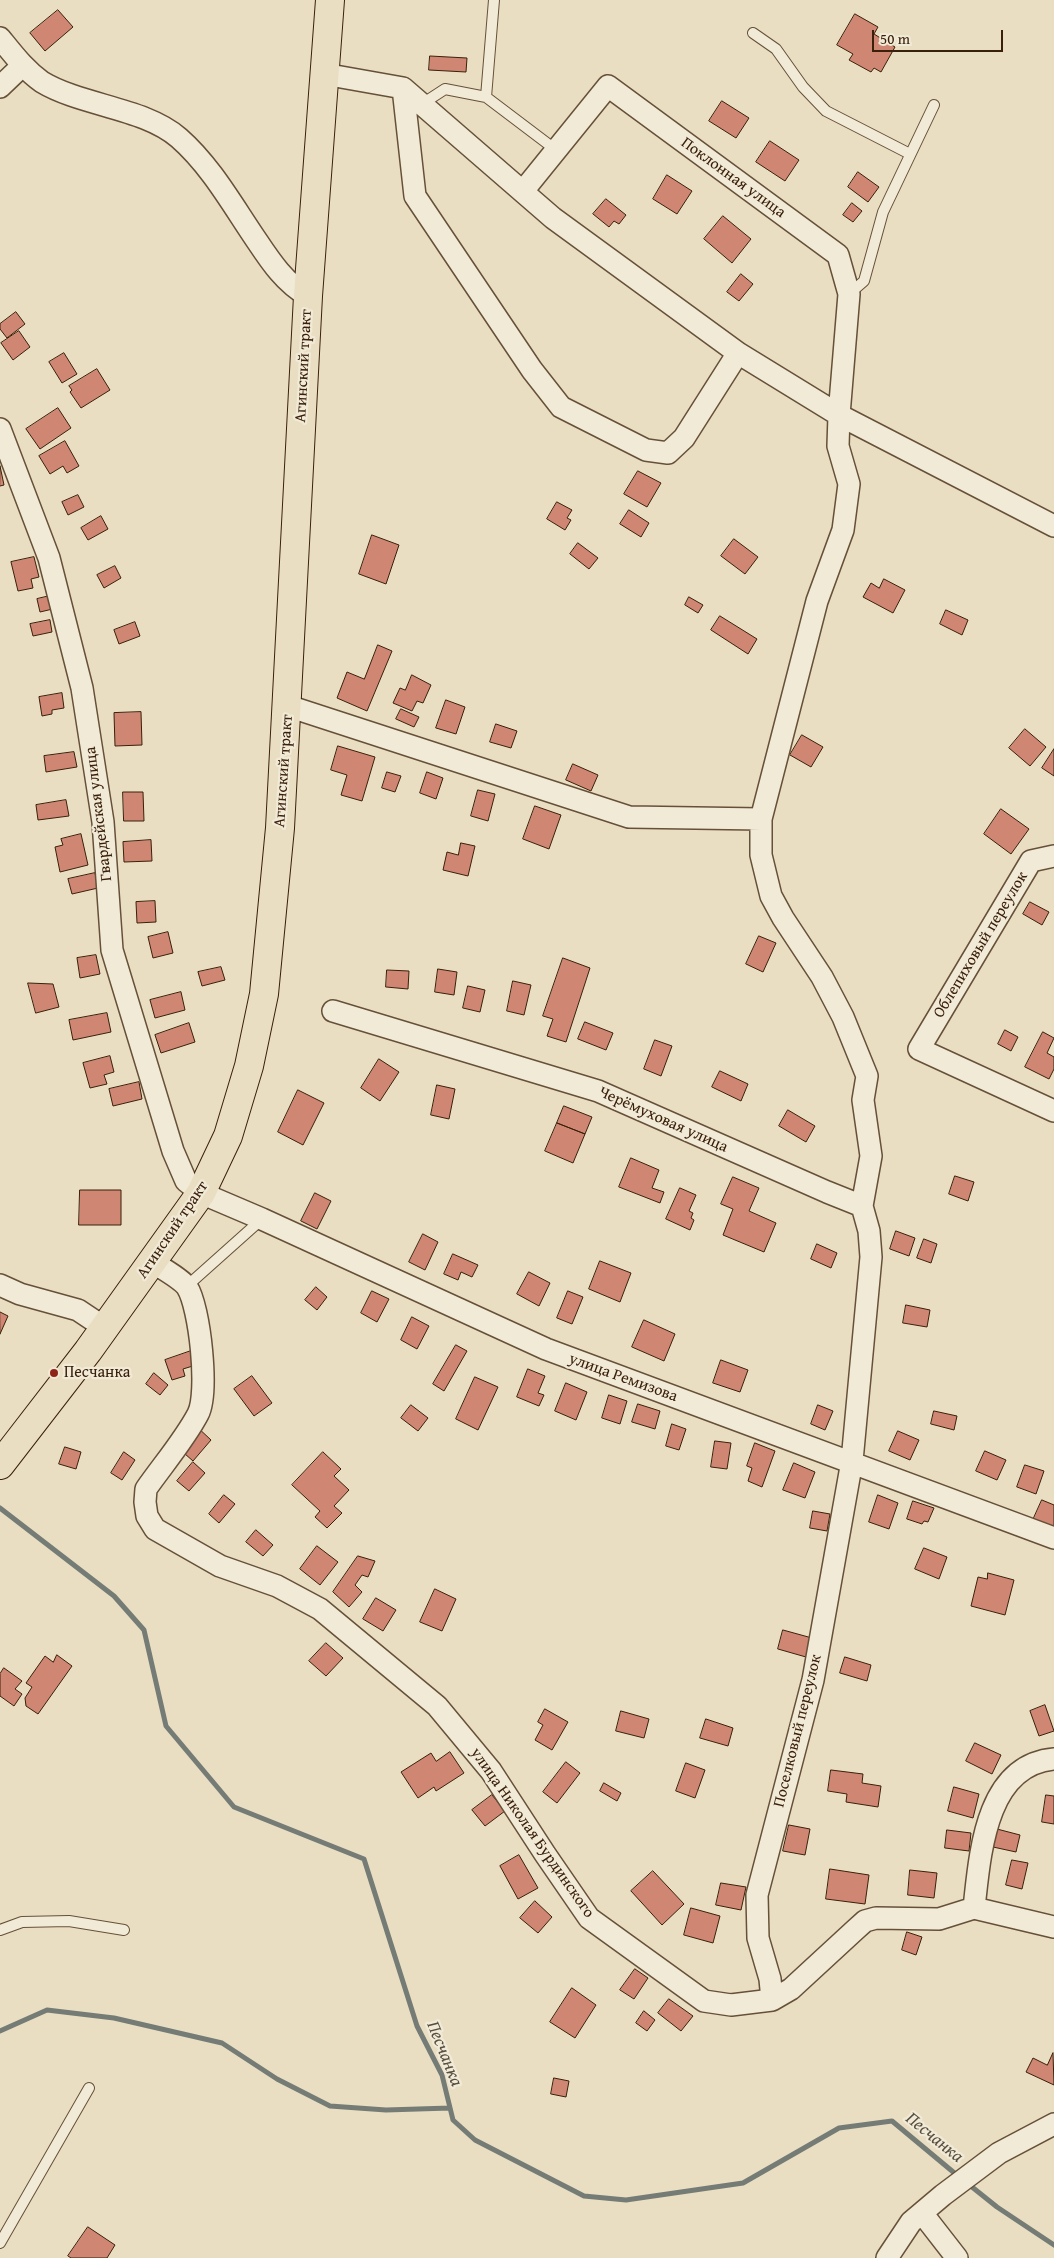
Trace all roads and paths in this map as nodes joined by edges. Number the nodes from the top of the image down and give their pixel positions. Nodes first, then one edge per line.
1 (330, 0) edge
2 (494, 0) edge
3 (753, 33) dead end
4 (0, 38) edge
5 (22, 66) junction
6 (324, 74) junction
7 (0, 87) edge
8 (403, 88) junction
9 (486, 97) junction
10 (422, 104) junction
11 (934, 105) dead end
12 (556, 150) junction
13 (910, 154) junction
14 (523, 192) junction
15 (849, 294) junction
16 (308, 296) junction
17 (738, 353) junction
18 (839, 415) junction
19 (0, 429) edge
20 (1054, 526) edge
21 (288, 706) junction
22 (760, 819) junction
23 (1054, 856) edge
24 (333, 1011) dead end
25 (1054, 1111) edge
26 (201, 1193) junction
27 (862, 1206) junction
28 (262, 1219) junction
29 (153, 1262) junction
30 (0, 1285) edge
31 (187, 1286) junction
32 (105, 1328) junction
33 (4, 1460) edge
34 (852, 1461) junction
35 (1054, 1538) edge
36 (1054, 1759) edge
37 (974, 1908) junction
38 (1054, 1927) edge
39 (0, 1930) edge
40 (124, 1930) dead end
41 (772, 2000) junction
42 (89, 2088) dead end
43 (1054, 2124) edge
44 (922, 2213) junction
45 (0, 2243) edge
46 (887, 2258) edge
47 (957, 2258) edge

1 - 6 highway, Агинский тракт
2 - 9 lane
3 - 13 lane
4 - 5 street
5 - 7 street
5 - 16 street
6 - 8 street
6 - 16 highway, Агинский тракт
8 - 10 street
8 - 17 street
9 - 10 lane
9 - 12 lane
10 - 14 street
11 - 13 lane
12 - 14 street, Поклонная улица
12 - 15 street, Поклонная улица
13 - 15 lane
14 - 17 street
15 - 18 street, Поклонная улица
16 - 21 highway, Агинский тракт
17 - 18 street
18 - 20 street
18 - 22 street, Поклонная улица
19 - 26 street, Гвардейская улица
21 - 22 street
21 - 26 highway, Агинский тракт
22 - 27 street, Поклонная улица
23 - 25 street, Облепиховый переулок
24 - 27 street, Черёмуховая улица
26 - 28 street, улица Ремизова
26 - 29 highway, Агинский тракт
27 - 34 street, Поселковый переулок
28 - 31 lane
28 - 34 street, улица Ремизова
29 - 31 street
29 - 32 highway, Агинский тракт
30 - 32 street
31 - 41 street, улица Николая Бурдинского
32 - 33 highway, Агинский тракт
34 - 35 street, улица Ремизова
34 - 41 street, Поселковый переулок
36 - 37 street
37 - 38 street
37 - 41 street, улица Николая Бурдинского
39 - 40 lane
42 - 45 lane
43 - 44 street
44 - 46 street
44 - 47 street

